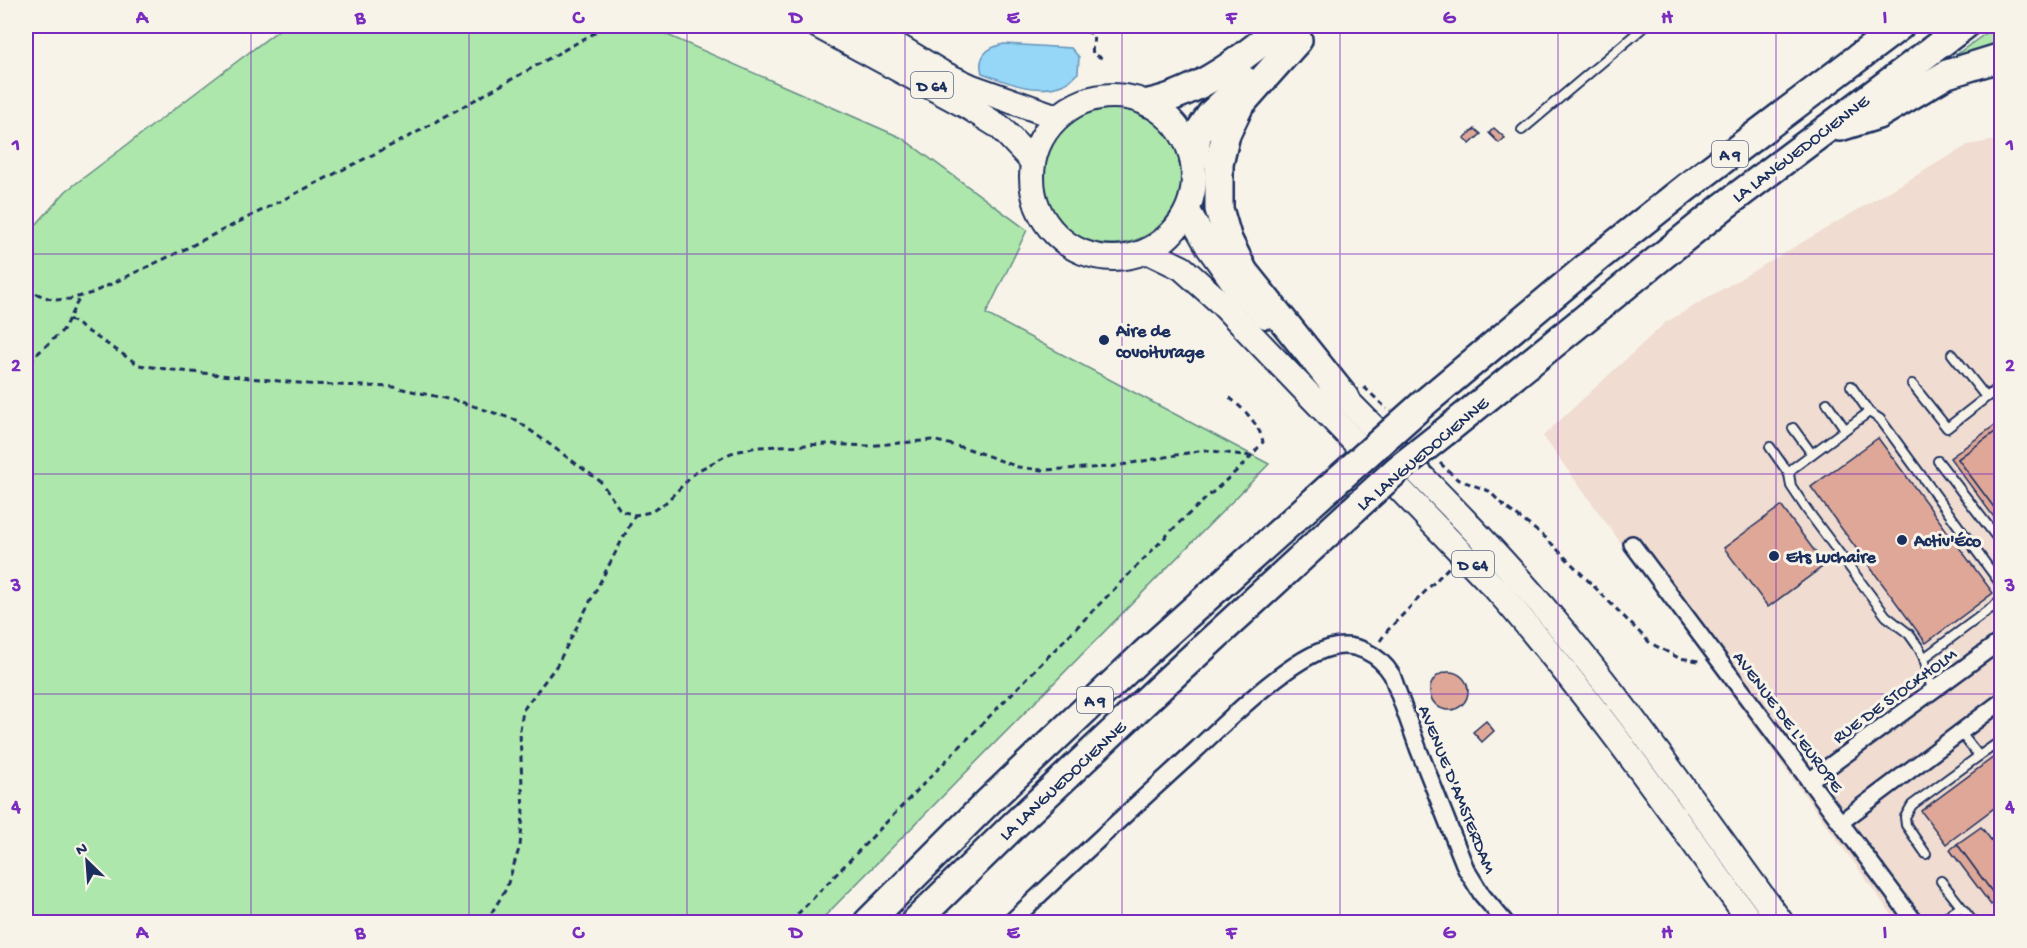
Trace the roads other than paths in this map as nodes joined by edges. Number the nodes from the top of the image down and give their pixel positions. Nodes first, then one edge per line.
1 (818, 26) edge
2 (865, 26) edge
3 (1645, 26) edge
4 (1900, 26) edge
5 (1964, 26) edge
6 (1298, 30) edge
7 (2001, 57) edge
8 (1149, 103) junction
9 (1057, 117) junction
10 (1522, 130) dead end
11 (1818, 133) junction
12 (1194, 160) junction
13 (1033, 162) junction
14 (1188, 211) junction
15 (1147, 251) junction
16 (1952, 354) dead end
17 (1912, 384) dead end
18 (2001, 385) edge
19 (1851, 387) dead end
20 (1352, 390) junction
21 (1986, 397) junction
22 (1827, 403) dead end
23 (1869, 412) junction
24 (1793, 428) dead end
25 (1845, 429) junction
26 (1770, 447) dead end
27 (1812, 454) junction
28 (1938, 461) dead end
29 (1789, 474) junction
30 (1632, 544) dead end
31 (2001, 544) edge
32 (2001, 586) edge
33 (2001, 600) edge
34 (2001, 640) edge
35 (1924, 658) junction
36 (1932, 692) junction
37 (2001, 701) edge
38 (1960, 732) junction
39 (2001, 740) edge
40 (1979, 756) junction
41 (1809, 781) junction
42 (1840, 822) junction
43 (1926, 854) dead end
44 (1941, 881) dead end
45 (1960, 907) junction
46 (868, 922) edge
47 (915, 922) edge
48 (1011, 922) edge
49 (1505, 922) edge
50 (1751, 922) edge
51 (1781, 922) edge
52 (1915, 922) edge
53 (1938, 922) edge
54 (1973, 922) edge

1 - 13 main road, D 64
2 - 9 main road, D 64
3 - 10 lane
4 - 46 highway, LA LANGUEDOCIENNE / A 9, bridge
5 - 11 highway, LA LANGUEDOCIENNE / A 9
6 - 8 highway
6 - 12 highway
6 - 20 highway
7 - 11 highway
8 - 9 main road
8 - 12 main road
9 - 13 main road
11 - 47 highway, LA LANGUEDOCIENNE / A 9, bridge
12 - 14 main road
13 - 15 main road
14 - 15 main road
14 - 20 main road, D 64
15 - 50 main road, D 64
16 - 21 lane
17 - 21 lane
18 - 21 lane
19 - 23 lane
20 - 51 main road, D 64
22 - 25 lane
23 - 25 lane
23 - 32 lane
24 - 27 lane
25 - 27 lane
26 - 29 lane
27 - 29 lane
28 - 31 lane
29 - 35 lane
30 - 41 street, AVENUE DE L'EUROPE
33 - 35 lane
34 - 36 street, RUE DE STOCKHOLM
35 - 36 lane
36 - 41 street, RUE DE STOCKHOLM
37 - 38 street
38 - 40 lane
38 - 42 street
39 - 40 lane
40 - 43 lane
41 - 42 street, AVENUE DE L'EUROPE
42 - 52 street, AVENUE DE L'EUROPE
44 - 45 lane
45 - 53 lane
45 - 54 lane
48 - 49 street, AVENUE D'AMSTERDAM

